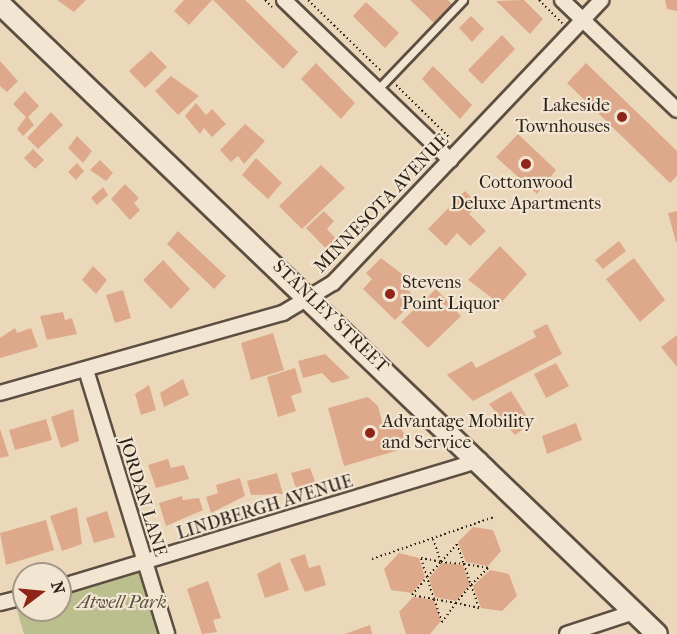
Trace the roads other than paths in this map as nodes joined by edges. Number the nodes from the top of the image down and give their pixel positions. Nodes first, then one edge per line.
1 (284, 0) edge
2 (463, 0) edge
3 (562, 0) edge
4 (602, 0) edge
5 (0, 4) edge
6 (582, 20) junction
7 (378, 89) junction
8 (677, 110) edge
9 (450, 160) junction
10 (311, 297) junction
11 (86, 370) junction
12 (0, 393) edge
13 (480, 460) junction
14 (144, 565) junction
15 (72, 584) edge
16 (634, 612) junction
17 (167, 634) edge
18 (567, 634) edge
19 (657, 634) edge

1 - 7 street
2 - 7 lane
3 - 6 street
4 - 6 street, MINNESOTA AVENUE
5 - 10 street, STANLEY STREET
6 - 8 street
6 - 9 street, MINNESOTA AVENUE
7 - 9 street
9 - 10 street, MINNESOTA AVENUE
10 - 11 street, MINNESOTA AVENUE
10 - 13 street, STANLEY STREET
11 - 12 street, MINNESOTA AVENUE
11 - 14 street, JORDAN LANE
13 - 14 street, LINDBERGH AVENUE
13 - 16 street, STANLEY STREET
14 - 15 street, LINDBERGH AVENUE
14 - 17 street, JORDAN LANE
16 - 18 street
16 - 19 street, STANLEY STREET

